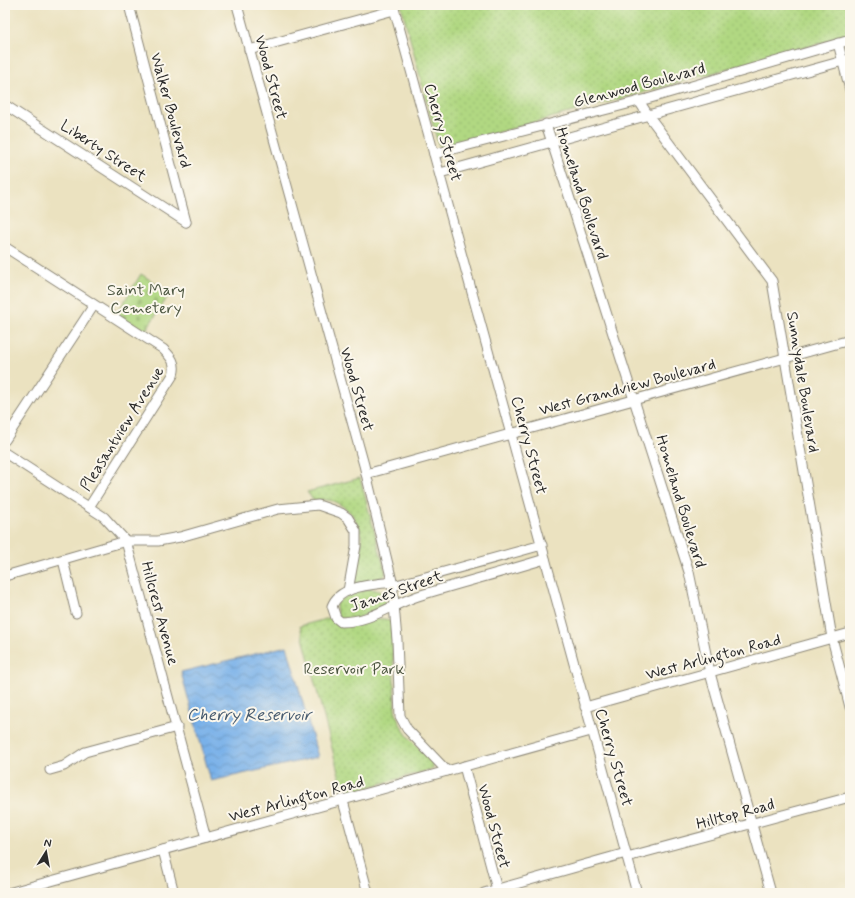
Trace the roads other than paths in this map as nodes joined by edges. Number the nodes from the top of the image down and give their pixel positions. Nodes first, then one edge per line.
1 (129, 5) edge
2 (237, 5) edge
3 (393, 7) edge
4 (850, 40) edge
5 (838, 43) junction
6 (249, 50) junction
7 (846, 61) edge
8 (850, 90) edge
9 (639, 101) junction
10 (5, 105) edge
11 (648, 115) junction
12 (546, 124) junction
13 (551, 142) junction
14 (434, 154) junction
15 (440, 173) junction
16 (186, 222) joint
17 (6, 249) edge
18 (94, 305) junction
19 (850, 340) edge
20 (785, 358) junction
21 (633, 400) junction
22 (511, 433) junction
23 (5, 440) edge
24 (5, 453) edge
25 (366, 474) junction
26 (89, 507) junction
27 (126, 541) junction
28 (542, 544) junction
29 (545, 559) junction
30 (63, 560) junction
31 (5, 576) edge
32 (392, 584) junction
33 (348, 591) junction
34 (395, 606) junction
35 (76, 614) dead end
36 (850, 633) edge
37 (832, 638) junction
38 (710, 672) junction
39 (585, 707) junction
40 (850, 707) edge
41 (177, 727) junction
42 (591, 730) junction
43 (464, 766) junction
44 (50, 770) dead end
45 (447, 771) junction
46 (850, 797) edge
47 (343, 801) junction
48 (750, 824) junction
49 (206, 838) junction
50 (163, 850) junction
51 (626, 855) junction
52 (497, 891) edge
53 (8, 893) edge
54 (174, 893) edge
55 (368, 893) edge
56 (484, 893) edge
57 (637, 893) edge
58 (770, 893) edge

1 - 16 street, Walker Boulevard
2 - 6 street, Wood Street
3 - 6 street
3 - 14 street, Cherry Street
4 - 5 street, Glenwood Boulevard
5 - 7 street
5 - 9 street, Glenwood Boulevard
6 - 25 street, Wood Street
7 - 8 street
7 - 11 street, Glenwood Boulevard
9 - 11 street, Sunnydale Boulevard
9 - 12 street, Glenwood Boulevard
10 - 16 street, Liberty Street
11 - 13 street, Glenwood Boulevard
11 - 20 street, Sunnydale Boulevard
12 - 13 street, Homeland Boulevard
12 - 14 street, Glenwood Boulevard
13 - 15 street, Glenwood Boulevard
13 - 21 street, Homeland Boulevard
14 - 15 street, Cherry Street
15 - 22 street, Cherry Street
17 - 18 street
18 - 23 street
18 - 26 street, Pleasantview Avenue
19 - 20 street, West Grandview Boulevard
20 - 21 street, West Grandview Boulevard
20 - 37 street, Sunnydale Boulevard
21 - 22 street, West Grandview Boulevard
21 - 38 street, Homeland Boulevard
22 - 25 street, West Grandview Boulevard
22 - 28 street, Cherry Street
24 - 26 street, Hillcrest Avenue
25 - 32 street, Wood Street
26 - 27 street, Hillcrest Avenue
27 - 30 street
27 - 33 street
27 - 41 street, Hillcrest Avenue
28 - 29 street, Cherry Street
28 - 32 street, James Street
29 - 34 street, James Street
29 - 39 street, Cherry Street
30 - 31 street
30 - 35 street
32 - 33 street, James Street
32 - 34 street, Wood Street
33 - 34 street, James Street
34 - 45 street, Wood Street
36 - 37 street, West Arlington Road
37 - 38 street, West Arlington Road
37 - 40 street, Sunnydale Boulevard
38 - 39 street, West Arlington Road
38 - 48 street, Homeland Boulevard
39 - 42 street, Cherry Street
41 - 44 street
41 - 49 street, Hillcrest Avenue
42 - 43 street, West Arlington Road
42 - 51 street, Cherry Street
43 - 45 street, West Arlington Road
43 - 52 street, Wood Street
45 - 47 street, West Arlington Road
46 - 48 street, Hilltop Road
47 - 49 street, West Arlington Road
47 - 55 street
48 - 51 street, Hilltop Road
48 - 58 street, Homeland Boulevard
49 - 50 street, West Arlington Road
50 - 53 street, West Arlington Road
50 - 54 street
51 - 52 street, Hilltop Road
51 - 57 street, Cherry Street
52 - 56 street, Hilltop Road

